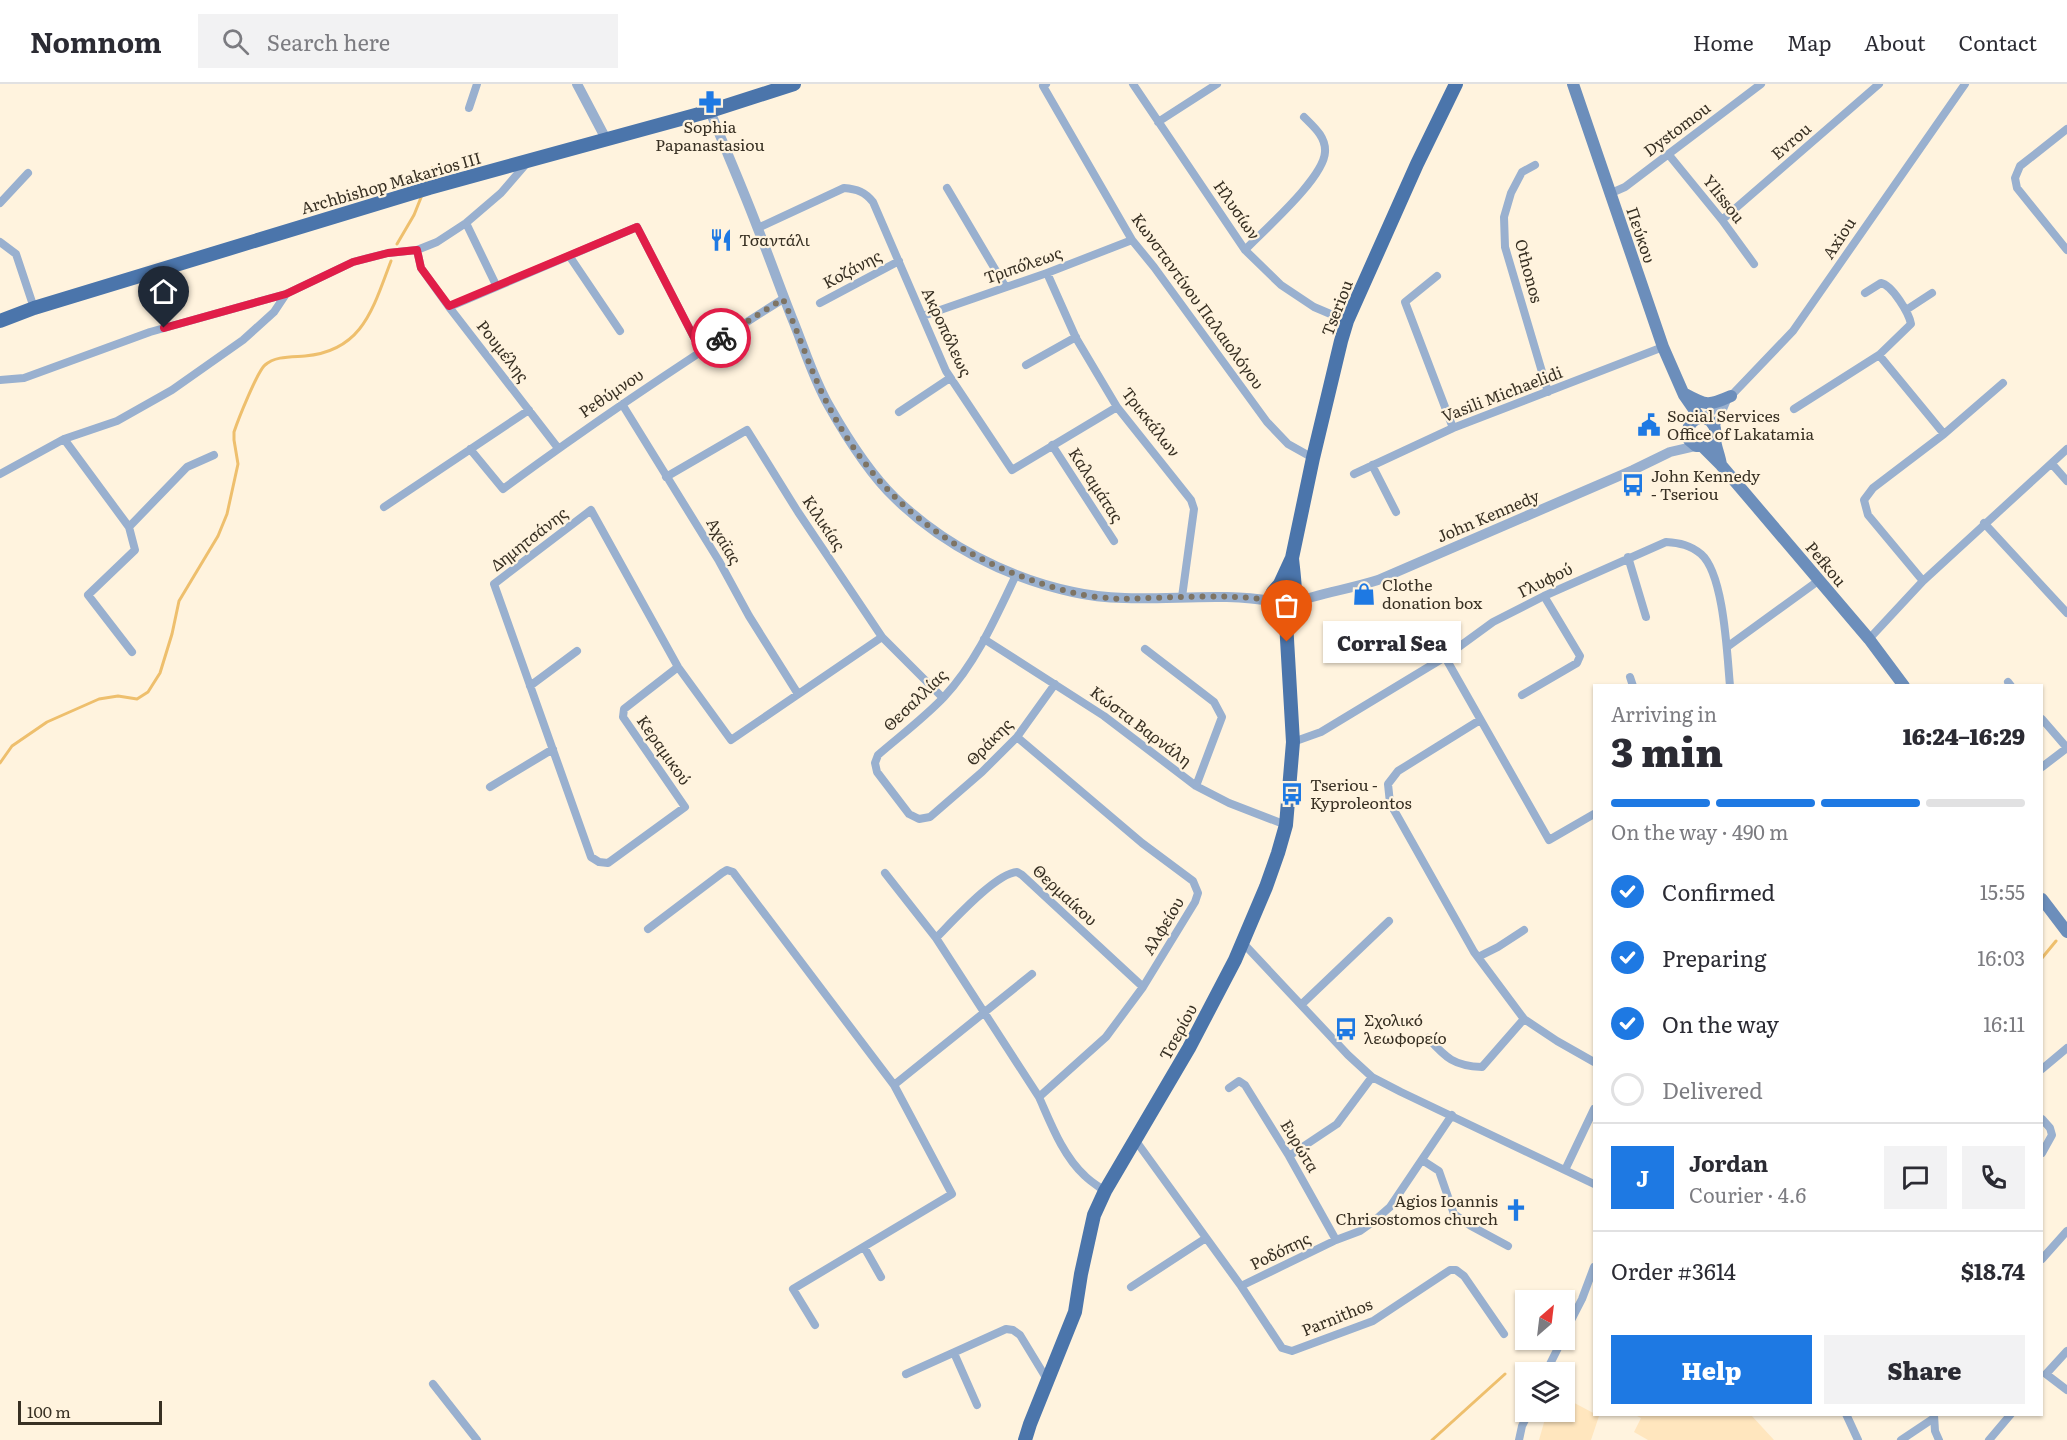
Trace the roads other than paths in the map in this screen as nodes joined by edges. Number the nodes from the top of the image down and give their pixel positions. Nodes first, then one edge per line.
1 (477, 84) edge
2 (578, 84) edge
3 (794, 84) edge
4 (1046, 84) edge
5 (1133, 84) edge
6 (1217, 84) edge
7 (1456, 84) edge
8 (1573, 84) edge
9 (1761, 84) edge
10 (1879, 84) edge
11 (1965, 84) edge
12 (469, 108) dead end
13 (710, 111) junction
14 (1304, 117) dead end
15 (1158, 122) junction
16 (2067, 129) edge
17 (606, 140) junction
18 (1669, 154) junction
19 (529, 161) junction
20 (1535, 165) dead end
21 (28, 173) dead end
22 (947, 188) dead end
23 (1610, 194) junction
24 (0, 203) edge
25 (1722, 220) junction
26 (466, 223) junction
27 (758, 228) junction
28 (1132, 240) junction
29 (0, 242) edge
30 (1245, 249) junction
31 (417, 250) junction
32 (2067, 250) edge
33 (570, 256) junction
34 (899, 261) junction
35 (1754, 264) dead end
36 (1047, 273) junction
37 (1437, 276) dead end
38 (496, 285) junction
39 (1005, 286) junction
40 (1865, 293) dead end
41 (1932, 293) dead end
42 (286, 294) junction
43 (783, 299) junction
44 (820, 303) dead end
45 (449, 306) junction
46 (34, 308) junction
47 (1906, 310) junction
48 (923, 316) junction
49 (0, 321) edge
50 (1347, 321) junction
51 (620, 331) dead end
52 (1076, 337) junction
53 (1663, 347) junction
54 (701, 351) junction
55 (1880, 355) junction
56 (1026, 365) dead end
57 (950, 378) junction
58 (0, 380) edge
59 (2003, 383) dead end
60 (1548, 392) junction
61 (1684, 394) junction
62 (1729, 398) junction
63 (622, 404) junction
64 (1117, 407) junction
65 (1794, 409) dead end
66 (529, 410) junction
67 (899, 412) dead end
68 (1695, 424) junction
69 (1453, 428) junction
70 (1715, 433) junction
71 (1944, 434) junction
72 (64, 439) junction
73 (1052, 445) junction
74 (1700, 447) junction
75 (558, 448) junction
76 (470, 449) junction
77 (2067, 449) edge
78 (1670, 452) junction
79 (214, 455) dead end
80 (1313, 458) junction
81 (2052, 464) junction
82 (1372, 465) junction
83 (1721, 465) junction
84 (0, 474) edge
85 (1354, 474) dead end
86 (666, 477) junction
87 (2067, 481) edge
88 (384, 507) dead end
89 (1396, 512) dead end
90 (1984, 523) junction
91 (129, 527) junction
92 (1114, 541) dead end
93 (1629, 557) junction
94 (1017, 575) junction
95 (1923, 580) junction
96 (1818, 581) junction
97 (1285, 596) junction
98 (1544, 596) junction
99 (1182, 597) junction
100 (2067, 613) edge
101 (1646, 617) dead end
102 (1286, 622) joint
103 (882, 637) junction
104 (984, 639) junction
105 (1869, 639) junction
106 (1727, 647) junction
107 (1145, 649) dead end
108 (577, 651) dead end
109 (132, 652) dead end
110 (1445, 657) junction
111 (678, 667) junction
112 (1055, 684) junction
113 (1730, 684) edge
114 (1903, 684) edge
115 (530, 686) junction
116 (798, 694) junction
117 (1522, 695) dead end
118 (943, 698) junction
119 (1480, 720) junction
120 (2043, 720) edge
121 (1017, 737) junction
122 (1293, 742) junction
123 (2067, 748) edge
124 (553, 749) junction
125 (2043, 766) edge
126 (1196, 786) junction
127 (490, 787) dead end
128 (935, 813) joint
129 (1593, 815) edge
130 (1286, 825) junction
131 (599, 862) joint
132 (885, 873) dead end
133 (2043, 900) edge
134 (1389, 921) dead end
135 (648, 929) dead end
136 (1524, 930) dead end
137 (2067, 932) edge
138 (936, 938) junction
139 (1243, 943) junction
140 (1478, 957) junction
141 (1032, 974) dead end
142 (1143, 987) junction
143 (1302, 1004) junction
144 (985, 1013) junction
145 (1524, 1019) junction
146 (1428, 1038) dead end
147 (2067, 1048) edge
148 (1593, 1061) edge
149 (2043, 1068) edge
150 (1372, 1077) junction
151 (894, 1085) junction
152 (1229, 1088) dead end
153 (1039, 1097) junction
154 (1593, 1111) edge
155 (1452, 1115) junction
156 (2043, 1120) edge
157 (1136, 1141) junction
158 (2043, 1151) edge
159 (1289, 1156) junction
160 (1422, 1160) junction
161 (1565, 1170) junction
162 (1593, 1184) edge
163 (1105, 1191) junction
164 (2067, 1231) edge
165 (1206, 1238) junction
166 (1336, 1240) junction
167 (1508, 1246) dead end
168 (864, 1247) junction
169 (2043, 1257) edge
170 (1593, 1270) edge
171 (881, 1277) dead end
172 (1241, 1286) junction
173 (1131, 1287) dead end
174 (1575, 1313) edge
175 (816, 1325) dead end
176 (1504, 1334) dead end
177 (2067, 1351) edge
178 (954, 1353) junction
179 (906, 1374) dead end
180 (2044, 1376) edge
181 (1049, 1381) junction
182 (433, 1384) dead end
183 (2067, 1390) edge
184 (977, 1405) dead end
185 (1847, 1416) edge
186 (1934, 1416) edge
187 (2009, 1416) edge
188 (1524, 1422) edge
189 (477, 1440) edge
190 (1026, 1440) edge
191 (1519, 1440) edge
192 (1858, 1440) edge
193 (1901, 1440) edge
194 (1939, 1440) edge
195 (1989, 1440) edge

1 - 12 street
2 - 17 street
3 - 13 main road, Archbishop Makarios III
4 - 28 street, Κωνσταντίνου Παλαιολόγου
5 - 15 street, Ηλυσίων
6 - 15 street
7 - 50 main road, Tseriou
8 - 23 main road, Πεύκου
9 - 18 street, Dystomou
10 - 25 street, Evrou
11 - 62 street, Axiou
13 - 17 main road, Archbishop Makarios III
13 - 27 street
14 - 30 street
15 - 30 street, Ηλυσίων
16 - 32 street
17 - 19 main road, Archbishop Makarios III
18 - 23 street, Dystomou
18 - 25 street, Ylissou
19 - 26 street
19 - 46 main road, Archbishop Makarios III
20 - 60 street, Othonos
21 - 24 street
22 - 39 street
23 - 53 main road, Πεύκου
25 - 35 street, Ylissou
26 - 31 street
26 - 38 street
27 - 34 street, Ακροπόλεως
27 - 43 street
28 - 36 street, Τριπόλεως
28 - 80 street, Κωνσταντίνου Παλαιολόγου
29 - 46 street
30 - 50 street, Ηλυσίων
31 - 42 street
31 - 45 street, Ρουμέλης
33 - 38 street
33 - 51 street
33 - 54 street
34 - 44 street, Κοζάνης
34 - 48 street, Ακροπόλεως
36 - 39 street, Τριπόλεως
36 - 52 street, Τρικκάλων
37 - 69 street
38 - 45 street
39 - 48 street, Τριπόλεως
40 - 47 street
41 - 47 street
42 - 58 street
42 - 72 street
43 - 54 street, Ρεθύμνου
43 - 94 street
45 - 66 street, Ρουμέλης
46 - 49 main road, Archbishop Makarios III
47 - 55 street
48 - 57 street, Ακροπόλεως
50 - 80 main road, Tseriou
52 - 56 street
52 - 64 street, Τρικκάλων
53 - 60 street, Vasili Michaelidi
53 - 61 main road, Πεύκου
54 - 63 street, Ρεθύμνου
55 - 65 street
55 - 71 street
57 - 67 street
57 - 73 street, Ακροπόλεως
59 - 71 street
60 - 69 street, Vasili Michaelidi
61 - 62 main road
61 - 68 main road, Pefkou
62 - 68 street, Axiou
62 - 70 street, Axiou
63 - 75 street, Ρεθύμνου
63 - 86 street, Αχαϊας
64 - 73 street, Ακροπόλεως
64 - 99 street, Τρικκάλων
66 - 75 street, Ρουμέλης
66 - 76 street
68 - 70 main road, Pefkou
68 - 74 main road, Pefkou
68 - 78 street
69 - 82 street, Vasili Michaelidi
70 - 74 main road
70 - 83 main road, Pefkou
71 - 95 street
72 - 84 street
72 - 91 street
73 - 92 street, Καλαμάτας
74 - 78 street
74 - 83 main road, Pefkou
75 - 76 street, Ρεθύμνου
76 - 88 street
77 - 81 street
78 - 97 street, John Kennedy
79 - 91 street
80 - 97 main road, Tseriou
81 - 87 street
81 - 90 street
82 - 85 street, Vasili Michaelidi
82 - 89 street
83 - 96 main road, Pefkou
86 - 103 street, Κιλικίας
86 - 116 street, Αχαϊας
90 - 95 street
90 - 100 street
91 - 109 street
93 - 98 street, Γλυφού
93 - 101 street
93 - 106 street, Γλυφού
94 - 99 street
94 - 104 street, Θεσαλλίας
95 - 105 street
96 - 105 main road, Pefkou
96 - 106 street
97 - 99 street, John Kennedy
97 - 102 main road, Tseriou
98 - 110 street, Γλυφού
98 - 117 street
102 - 122 main road, Τσερίου
103 - 116 street
103 - 118 street, Κιλικίας
104 - 112 street, Κώστα Βαρνάλη
104 - 118 street, Θεσαλλίας
105 - 114 main road, Pefkou
106 - 113 street, Γλυφού
107 - 126 street
108 - 115 street
110 - 119 street
110 - 122 street, Γλυφού
111 - 115 street, Δημητσάνης
111 - 116 street
111 - 131 street, Κεραμικού
112 - 121 street, Θράκης
112 - 126 street, Κώστα Βαρνάλη
115 - 124 street, Δημητσάνης
118 - 128 street, Θεσαλλίας
119 - 129 street
119 - 140 street
120 - 123 street
121 - 128 street, Θράκης
121 - 142 street, Αλφείου
122 - 130 main road, Τσερίου
123 - 125 street
124 - 127 street
124 - 131 street, Δημητσάνης
126 - 130 street, Κώστα Βαρνάλη
130 - 139 main road, Τσερίου
132 - 138 street
133 - 137 main road
134 - 143 street
135 - 151 street
136 - 140 street
138 - 142 street, Θερμαίκου
138 - 144 street
139 - 143 street
139 - 157 main road, Τσερίου
140 - 145 street
141 - 144 street
142 - 153 street, Αλφείου
143 - 150 street
144 - 151 street
144 - 153 street
145 - 146 street
145 - 148 street
147 - 149 street
150 - 155 street
150 - 159 street
151 - 168 street
152 - 159 street, Ευρώτα
153 - 163 street
154 - 161 street
155 - 160 street, Ροδόπης
155 - 161 street
156 - 158 street
157 - 163 main road, Τσερίου
157 - 165 street, Parnithos
159 - 166 street, Ευρώτα
160 - 166 street, Ροδόπης
160 - 167 street
161 - 162 street
163 - 181 main road, Τσερίου
164 - 169 street
165 - 172 street, Parnithos
165 - 173 street
166 - 172 street, Ροδόπης
168 - 171 street
168 - 175 street
170 - 174 street
172 - 176 street, Parnithos
177 - 180 street
178 - 179 street
178 - 181 street
178 - 184 street
180 - 183 street
181 - 190 main road, Τσερίου
182 - 189 street
185 - 192 street
186 - 193 street
186 - 194 street
187 - 195 street
188 - 191 street

